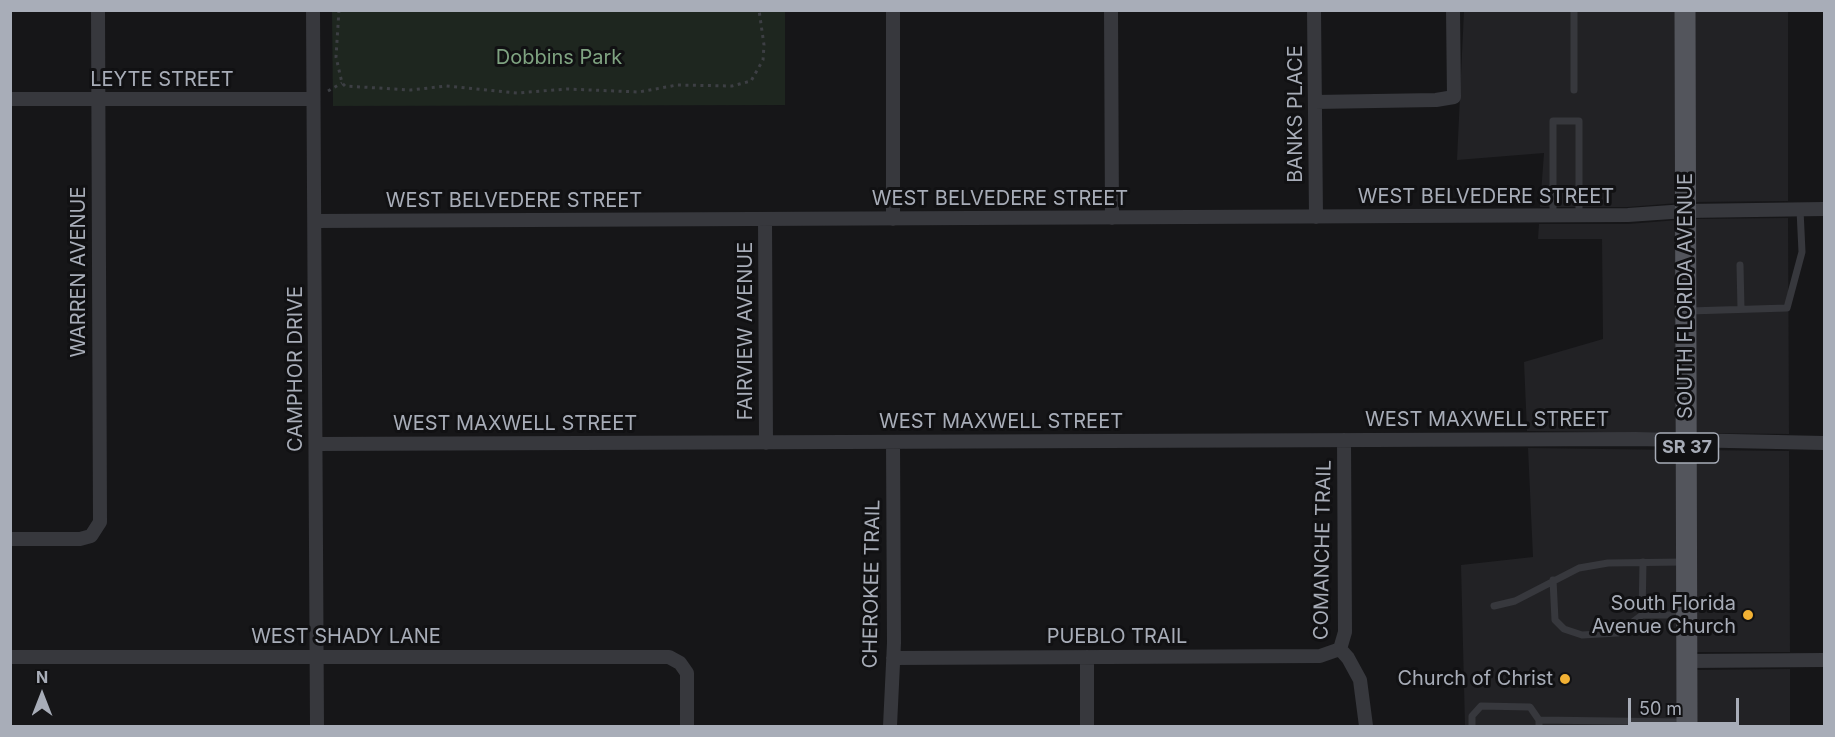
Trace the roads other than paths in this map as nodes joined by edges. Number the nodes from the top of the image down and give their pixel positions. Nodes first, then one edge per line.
1 (98, 10) edge
2 (313, 10) edge
3 (893, 10) edge
4 (1111, 10) edge
5 (1314, 10) edge
6 (1453, 10) edge
7 (1574, 10) edge
8 (1685, 10) edge
9 (1574, 90) dead end
10 (10, 99) edge
11 (313, 99) junction
12 (98, 100) junction
13 (1315, 102) junction
14 (1824, 209) edge
15 (1800, 210) junction
16 (1686, 211) junction
17 (1579, 215) junction
18 (1554, 216) junction
19 (1316, 217) junction
20 (1112, 218) junction
21 (765, 219) junction
22 (893, 219) junction
23 (315, 221) junction
24 (1740, 264) dead end
25 (1741, 309) junction
26 (1686, 311) junction
27 (1344, 440) junction
28 (1686, 441) junction
29 (766, 443) junction
30 (893, 443) junction
31 (1824, 443) edge
32 (316, 444) junction
33 (10, 539) edge
34 (1643, 562) junction
35 (1686, 562) junction
36 (1554, 580) junction
37 (1494, 606) dead end
38 (1642, 615) junction
39 (1686, 615) junction
40 (1340, 649) junction
41 (10, 657) edge
42 (316, 657) junction
43 (1087, 657) junction
44 (893, 658) junction
45 (1824, 660) edge
46 (1686, 661) junction
47 (1539, 723) edge
48 (1687, 724) edge
49 (316, 726) edge
50 (687, 726) edge
51 (890, 726) edge
52 (1088, 726) edge
53 (1366, 726) edge
54 (1472, 726) edge

1 - 12 street, WARREN AVENUE
2 - 11 street, CAMPHOR DRIVE
3 - 22 street
4 - 20 street
5 - 13 street, BANKS PLACE
6 - 13 street
7 - 9 lane
8 - 16 main road, SOUTH FLORIDA AVENUE / SR 37
10 - 12 street, LEYTE STREET
11 - 12 street, LEYTE STREET
11 - 23 street, CAMPHOR DRIVE
12 - 33 street, WARREN AVENUE
13 - 19 street, BANKS PLACE
14 - 15 street, WEST BELVEDERE STREET
15 - 16 street, WEST BELVEDERE STREET
15 - 25 lane
16 - 17 street, WEST BELVEDERE STREET
16 - 26 main road, SOUTH FLORIDA AVENUE / SR 37
17 - 18 street, WEST BELVEDERE STREET
17 - 18 lane
18 - 19 street, WEST BELVEDERE STREET
19 - 20 street, WEST BELVEDERE STREET
20 - 22 street, WEST BELVEDERE STREET
21 - 22 street, WEST BELVEDERE STREET
21 - 23 street, WEST BELVEDERE STREET
21 - 29 street, FAIRVIEW AVENUE
23 - 32 street, CAMPHOR DRIVE
24 - 25 lane
25 - 26 lane
26 - 28 main road, SOUTH FLORIDA AVENUE / SR 37
27 - 28 street, WEST MAXWELL STREET
27 - 30 street, WEST MAXWELL STREET
27 - 40 street, COMANCHE TRAIL
28 - 31 street, WEST MAXWELL STREET
28 - 35 main road, SOUTH FLORIDA AVENUE / SR 37
29 - 30 street, WEST MAXWELL STREET
29 - 32 street, WEST MAXWELL STREET
30 - 44 street, CHEROKEE TRAIL
32 - 42 street, CAMPHOR DRIVE
34 - 35 lane
34 - 36 lane
34 - 38 lane
35 - 39 main road, SOUTH FLORIDA AVENUE / SR 37
36 - 37 lane
36 - 38 lane
38 - 39 lane
39 - 46 main road, SOUTH FLORIDA AVENUE / SR 37
40 - 43 street, PUEBLO TRAIL
40 - 53 street, COMANCHE TRAIL
41 - 42 street, WEST SHADY LANE
42 - 49 street, CAMPHOR DRIVE
42 - 50 street, WEST SHADY LANE
43 - 44 street, PUEBLO TRAIL
43 - 52 street
44 - 51 street, CHEROKEE TRAIL
45 - 46 street
46 - 48 main road, SOUTH FLORIDA AVENUE / SR 37
47 - 48 lane
47 - 54 lane

